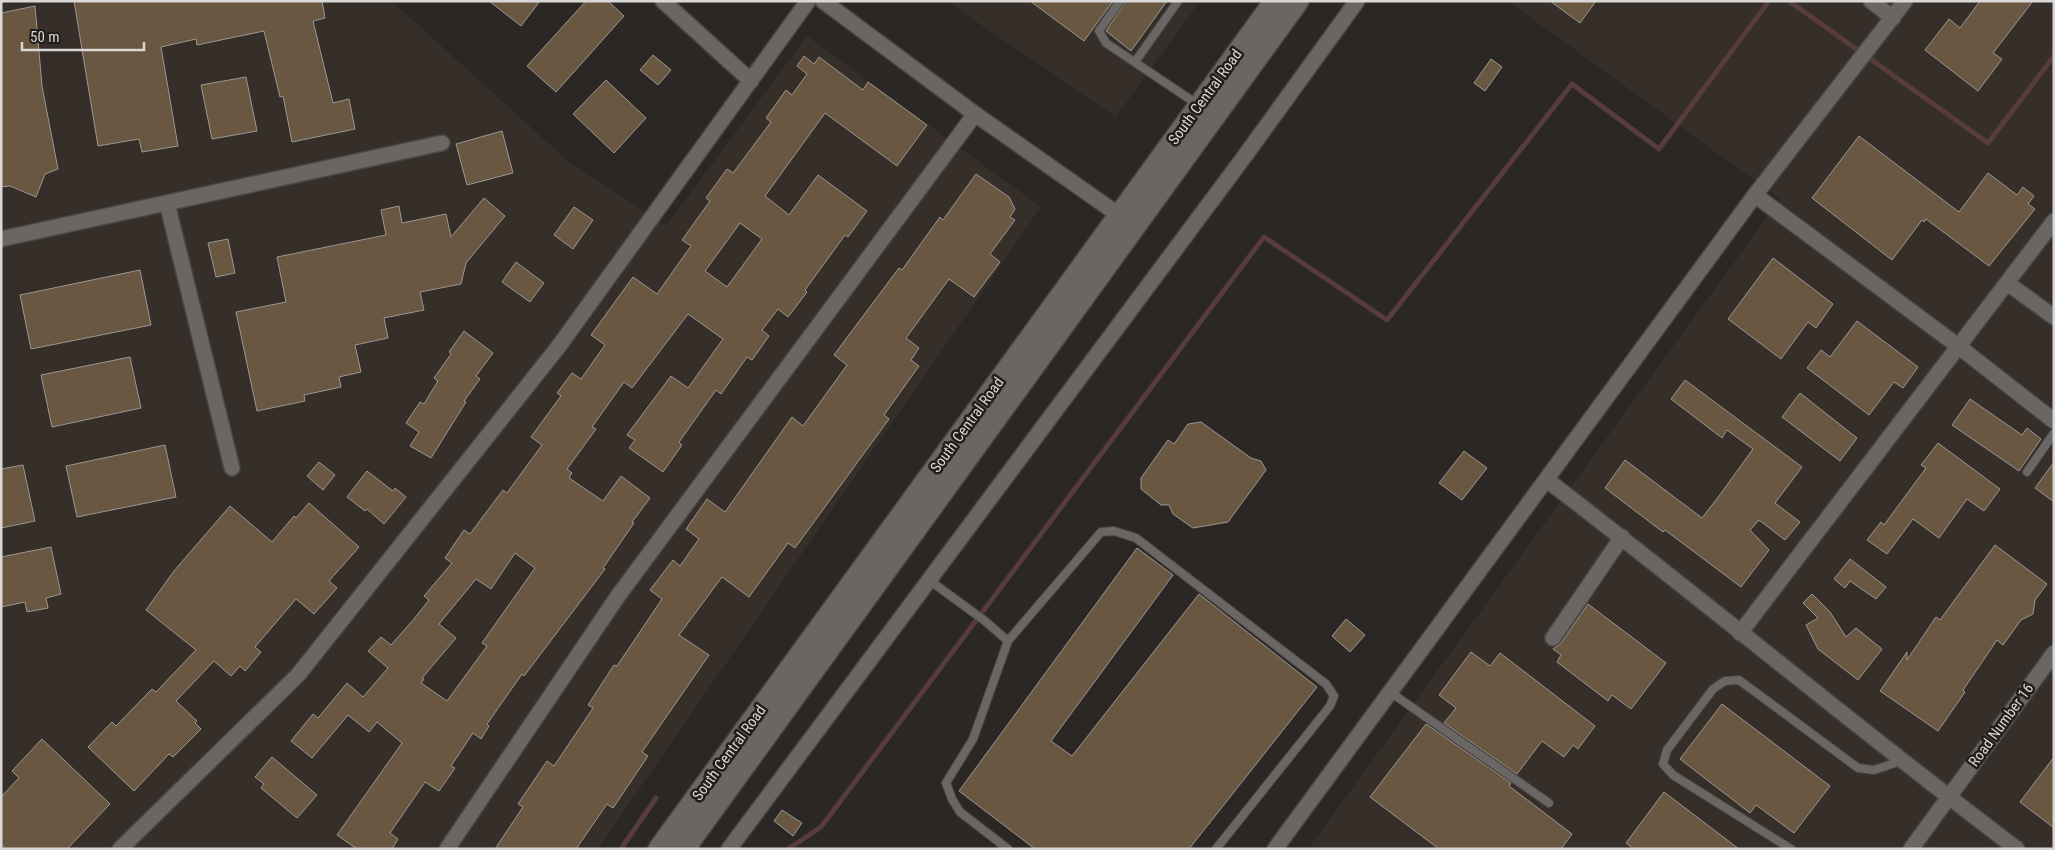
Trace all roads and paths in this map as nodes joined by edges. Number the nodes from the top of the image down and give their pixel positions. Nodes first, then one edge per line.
1 (663, 1) edge
2 (808, 1) edge
3 (823, 1) edge
4 (1120, 1) edge
5 (1178, 1) edge
6 (1275, 1) edge
7 (1298, 1) edge
8 (1357, 1) edge
9 (1871, 1) edge
10 (1905, 1) edge
11 (1890, 22) junction
12 (1135, 62) junction
13 (751, 81) junction
14 (1199, 105) junction
15 (975, 114) junction
16 (442, 143) dead end
17 (1755, 196) junction
18 (167, 203) junction
19 (1127, 220) junction
20 (2054, 221) edge
21 (1, 239) edge
22 (2007, 283) junction
23 (2054, 317) edge
24 (1958, 346) junction
25 (2054, 421) edge
26 (2054, 433) edge
27 (232, 468) dead end
28 (2027, 472) dead end
29 (1547, 480) junction
30 (1622, 537) junction
31 (929, 580) junction
32 (1740, 634) junction
33 (1554, 638) dead end
34 (1008, 641) junction
35 (2054, 653) edge
36 (1390, 692) junction
37 (1901, 761) junction
38 (1949, 797) junction
39 (1549, 803) dead end
40 (120, 849) edge
41 (447, 849) edge
42 (659, 849) edge
43 (684, 849) edge
44 (729, 849) edge
45 (1008, 849) edge
46 (1216, 849) edge
47 (1274, 849) edge
48 (1791, 849) edge
49 (1911, 849) edge
50 (2017, 849) edge

1 - 13 street
2 - 13 street
3 - 15 street
4 - 12 lane
5 - 12 lane
6 - 14 main road, South Central Road
7 - 19 main road, South Central Road
8 - 31 street
9 - 11 street
10 - 11 street
11 - 17 street
12 - 14 lane
13 - 40 street
14 - 19 main road, South Central Road
15 - 19 street
15 - 41 street
16 - 18 street
17 - 24 street
17 - 29 street
18 - 21 street
18 - 27 street
19 - 42 main road, South Central Road
19 - 43 main road, South Central Road
20 - 22 street
22 - 23 street
22 - 24 street
24 - 25 street
24 - 32 street
26 - 28 lane
29 - 30 street
29 - 36 street
30 - 32 street
30 - 33 street
31 - 34 lane
31 - 44 street
32 - 37 street
34 - 45 lane
34 - 46 lane
35 - 38 street, Road Number 16
36 - 39 lane
36 - 47 street
37 - 38 street
37 - 48 lane
38 - 49 street, Road Number 16
38 - 50 street

